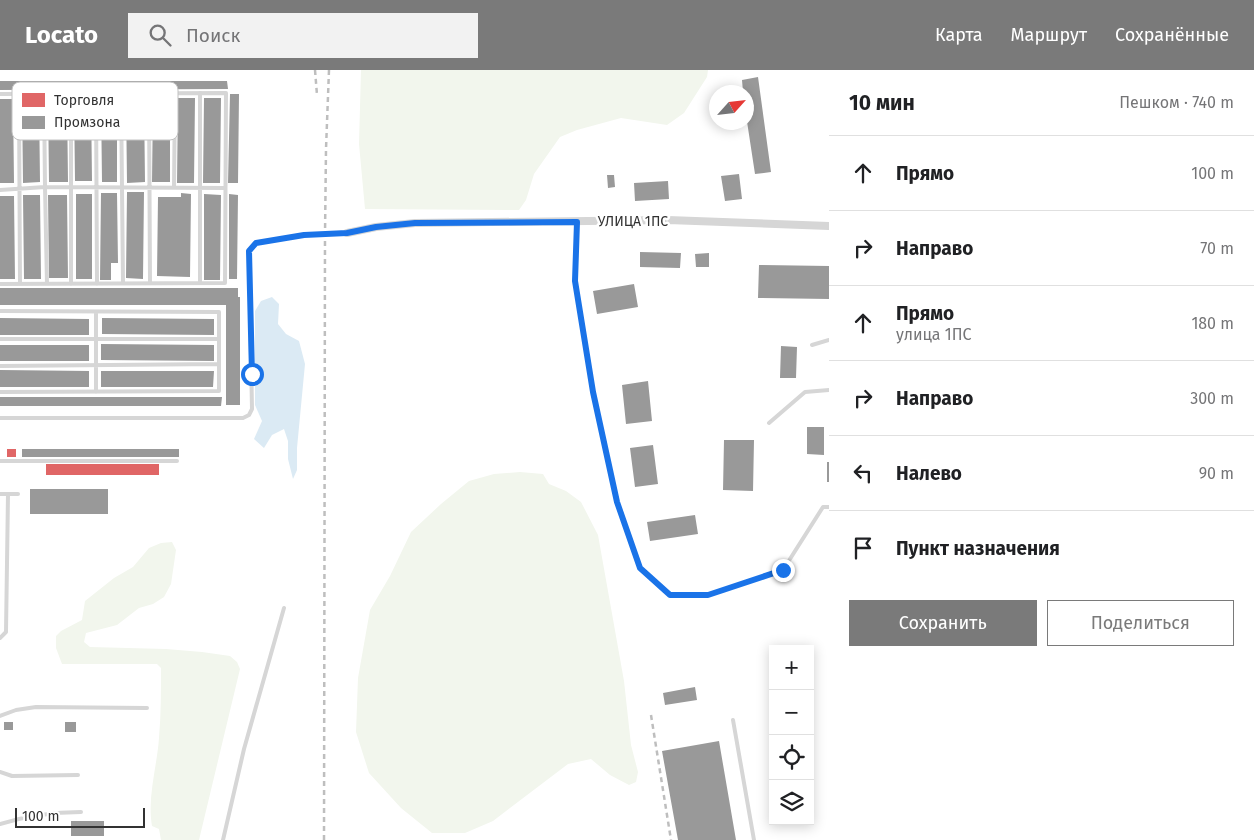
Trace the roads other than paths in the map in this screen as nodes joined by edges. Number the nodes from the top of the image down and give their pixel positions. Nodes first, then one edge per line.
1 (178, 93) edge
2 (200, 93) junction
3 (19, 140) edge
4 (44, 140) edge
5 (71, 140) edge
6 (96, 140) edge
7 (122, 140) edge
8 (149, 140) edge
9 (175, 140) edge
10 (45, 187) junction
11 (71, 188) junction
12 (97, 188) junction
13 (124, 188) junction
14 (149, 188) junction
15 (174, 188) junction
16 (200, 188) junction
17 (225, 188) junction
18 (18, 189) junction
19 (0, 190) edge
20 (577, 222) junction
21 (829, 226) edge
22 (347, 233) road end
23 (249, 251) road end
24 (123, 283) junction
25 (150, 283) junction
26 (200, 283) junction
27 (0, 284) edge
28 (20, 284) junction
29 (47, 284) junction
30 (71, 284) junction
31 (97, 284) junction
32 (0, 311) edge
33 (96, 312) junction
34 (0, 339) edge
35 (219, 339) junction
36 (96, 340) junction
37 (829, 340) edge
38 (812, 345) dead end
39 (219, 364) junction
40 (96, 365) junction
41 (0, 366) edge
42 (829, 390) edge
43 (0, 392) edge
44 (96, 392) junction
45 (0, 418) edge
46 (769, 422) dead end
47 (0, 461) edge
48 (177, 461) dead end
49 (0, 494) edge
50 (8, 494) junction
51 (18, 494) dead end
52 (829, 507) edge
53 (284, 608) dead end
54 (0, 638) edge
55 (147, 708) dead end
56 (0, 716) edge
57 (734, 720) dead end
58 (0, 772) edge
59 (78, 775) dead end
60 (81, 812) dead end
61 (0, 824) edge
62 (223, 840) edge
63 (754, 840) edge

1 - 2 lane
2 - 16 lane
2 - 17 lane
3 - 18 lane
4 - 10 lane
5 - 11 lane
6 - 12 lane
7 - 13 lane
8 - 14 lane
9 - 15 lane
10 - 11 lane
10 - 18 lane
10 - 29 lane
11 - 12 lane
11 - 30 lane
12 - 13 lane
12 - 31 lane
13 - 14 lane
13 - 24 lane
14 - 15 lane
14 - 25 lane
15 - 16 lane
16 - 17 lane
16 - 26 lane
17 - 26 lane
18 - 19 lane
18 - 28 lane
20 - 21 street, УЛИЦА 1ПС
20 - 22 street, УЛИЦА 1ПС
20 - 52 lane
23 - 45 lane
24 - 25 lane
24 - 31 lane
25 - 26 lane
27 - 28 lane
28 - 29 lane
29 - 30 lane
30 - 31 lane
32 - 33 lane
33 - 35 lane
33 - 36 lane
34 - 36 lane
35 - 36 lane
35 - 39 lane
36 - 40 lane
37 - 38 lane
39 - 40 lane
39 - 44 lane
40 - 41 lane
40 - 44 lane
42 - 46 lane
43 - 44 lane
47 - 48 lane
49 - 50 lane
50 - 51 lane
50 - 54 lane
53 - 62 lane
55 - 56 lane
57 - 63 lane
58 - 59 lane
60 - 61 lane

